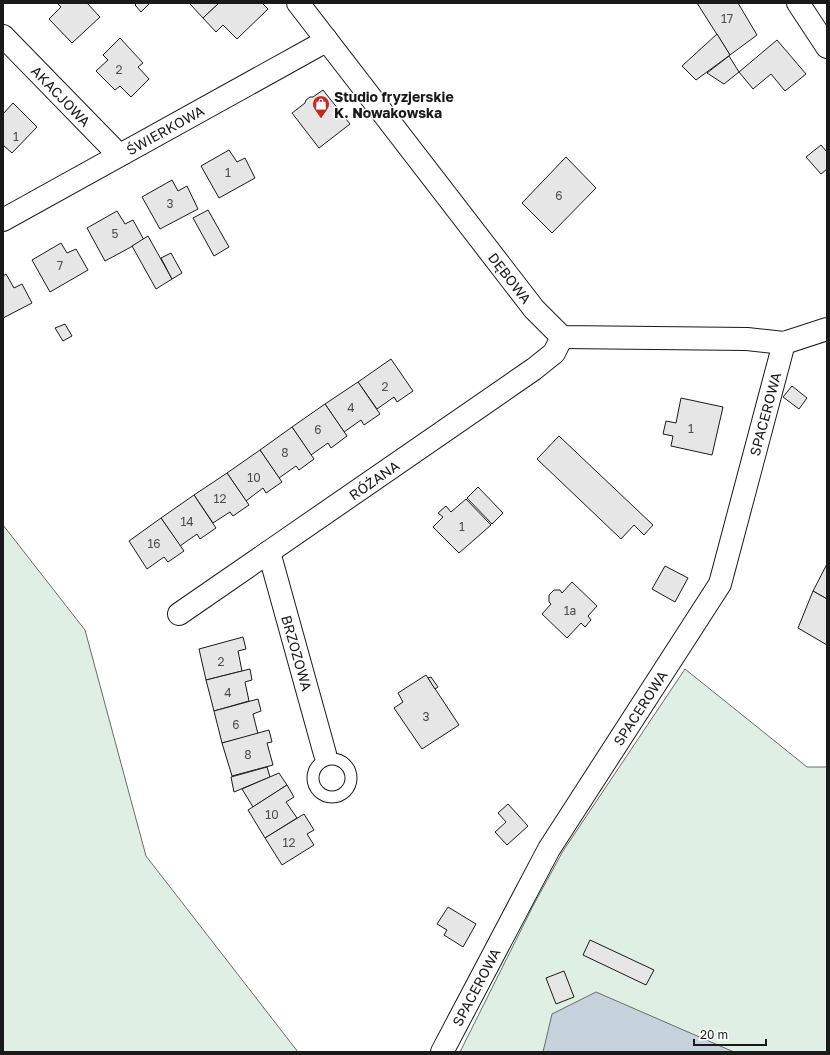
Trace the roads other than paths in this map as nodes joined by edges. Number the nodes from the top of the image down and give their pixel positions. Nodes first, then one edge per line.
1 (298, 3) edge
2 (798, 3) edge
3 (3, 36) edge
4 (326, 39) junction
5 (827, 47) edge
6 (120, 155) junction
7 (3, 220) edge
8 (827, 329) edge
9 (562, 337) junction
10 (784, 343) junction
11 (269, 552) junction
12 (179, 614) dead end
13 (326, 756) dead end
14 (442, 1052) edge

1 - 4 street, DĘBOWA
2 - 5 street
3 - 6 street, AKACJOWA
4 - 6 street, ŚWIERKOWA
4 - 9 street, DĘBOWA
6 - 7 street, ŚWIERKOWA
8 - 10 street
9 - 10 street
9 - 11 street, RÓŻANA
10 - 14 street, SPACEROWA
11 - 12 street, RÓŻANA
11 - 13 street, BRZOZOWA

